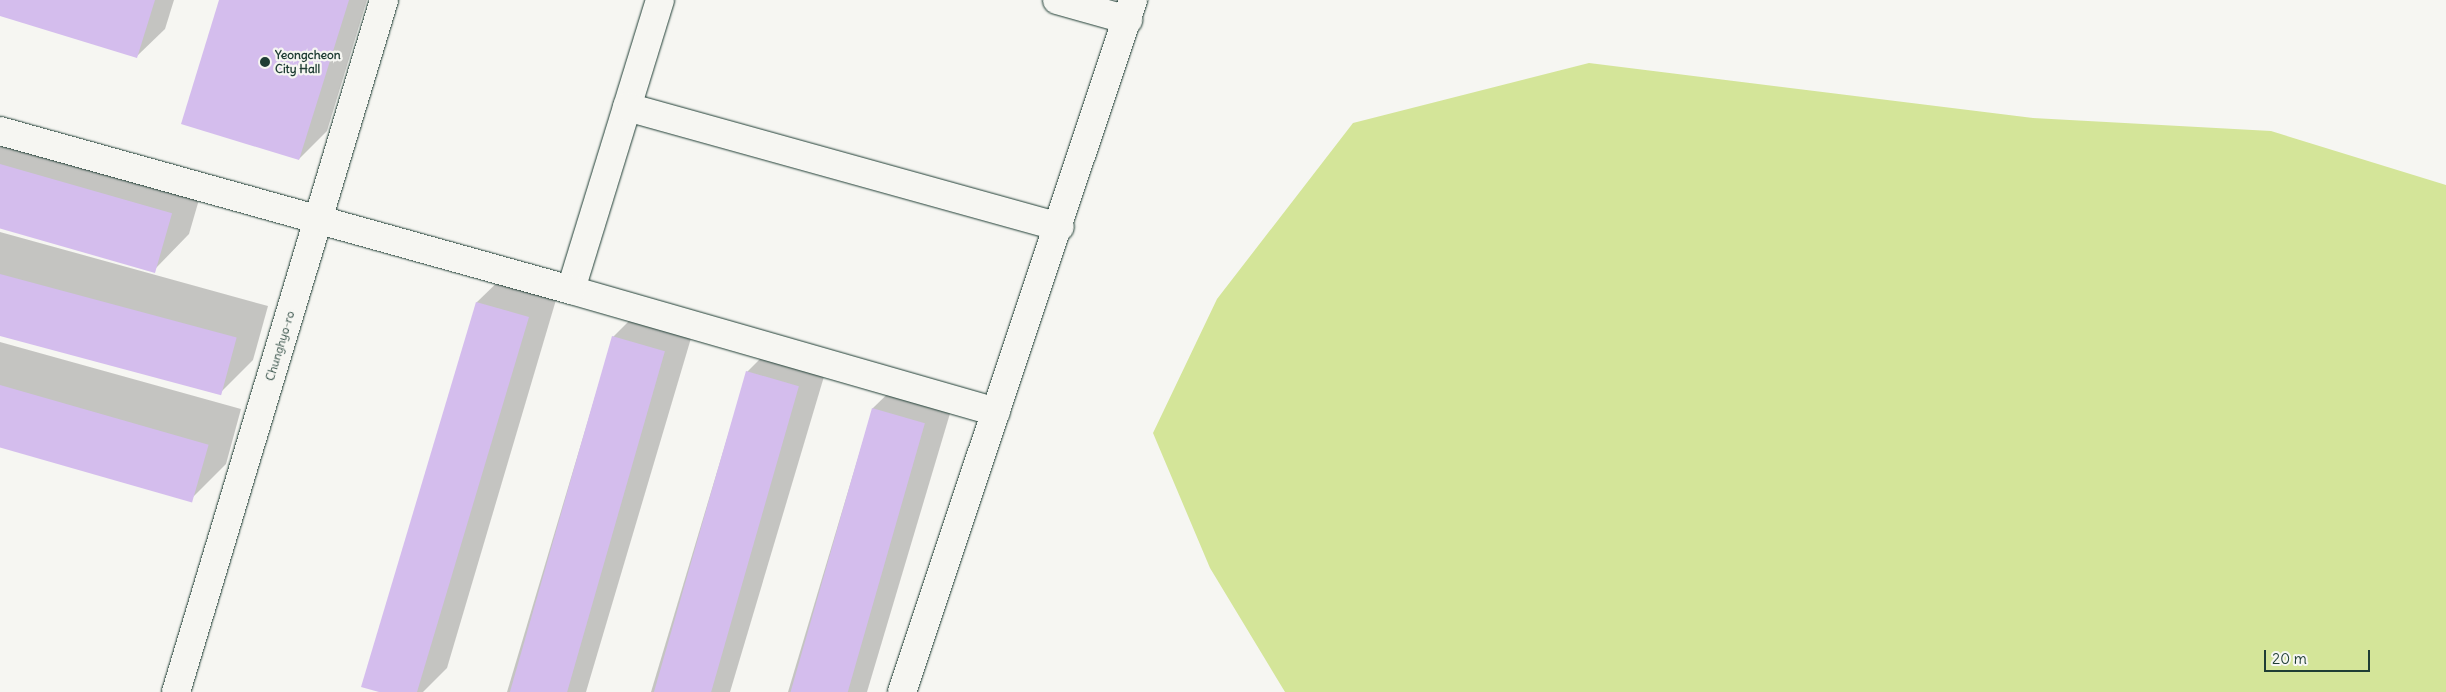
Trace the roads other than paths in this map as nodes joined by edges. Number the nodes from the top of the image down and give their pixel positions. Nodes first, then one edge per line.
1 (384, 0) edge
2 (660, 0) edge
3 (1057, 0) edge
4 (1130, 10) edge
5 (627, 107) junction
6 (0, 130) edge
7 (319, 218) junction
8 (1060, 227) junction
9 (571, 290) junction
10 (996, 412) junction
11 (910, 688) edge
12 (176, 692) edge

1 - 7 street, Chunghyo-ro
2 - 5 street
3 - 4 street
4 - 8 street
5 - 8 street
5 - 9 street
6 - 7 street
7 - 9 street
7 - 12 street, Chunghyo-ro
8 - 10 street
9 - 10 street
10 - 11 street

